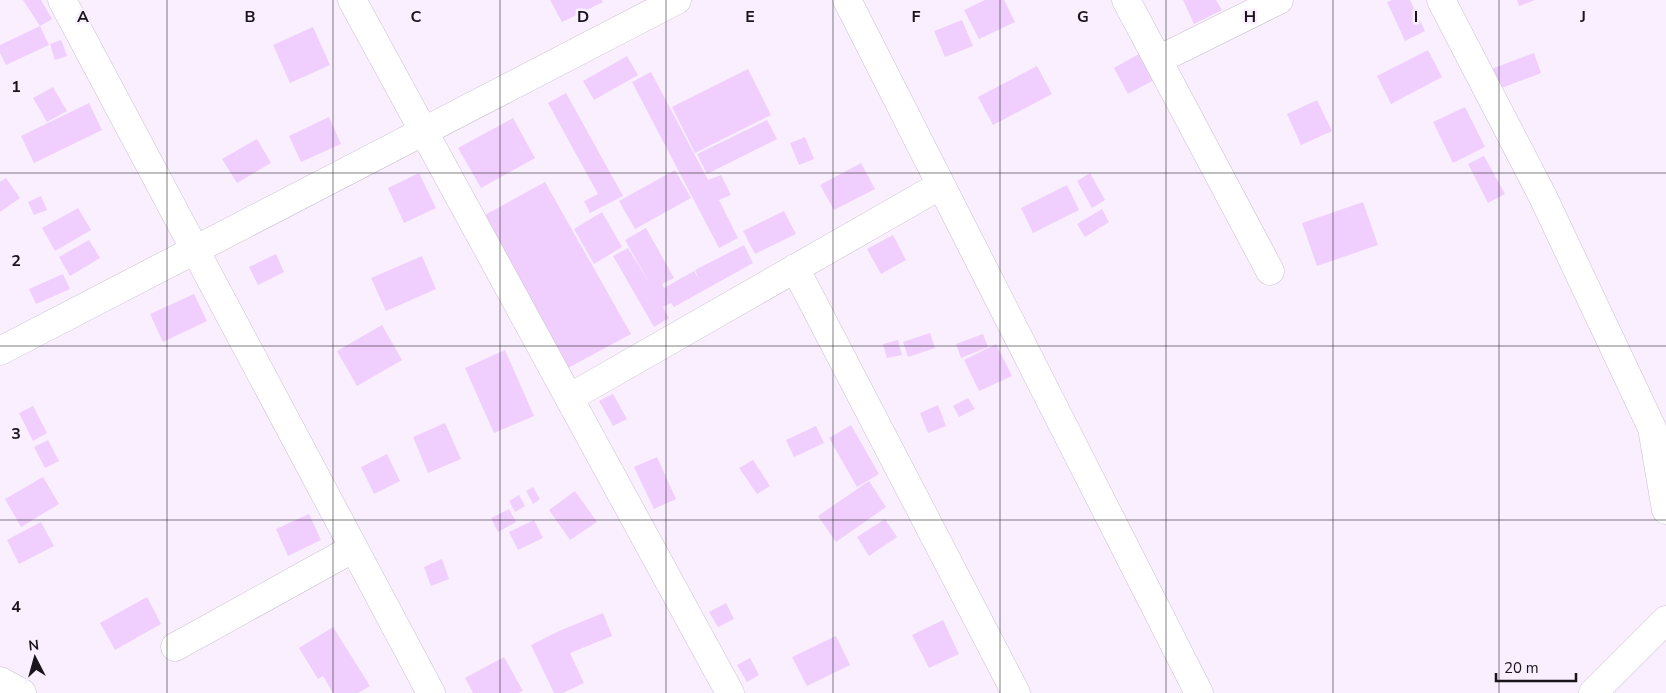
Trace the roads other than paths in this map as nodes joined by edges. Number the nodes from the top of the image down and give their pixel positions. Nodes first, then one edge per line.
1 (62, 0) edge
2 (352, 0) edge
3 (677, 0) edge
4 (847, 0) edge
5 (1126, 0) edge
6 (1279, 0) edge
7 (1441, 0) edge
8 (1158, 60) junction
9 (423, 131) junction
10 (941, 185) junction
11 (194, 250) junction
12 (796, 268) junction
13 (1270, 271) dead end
14 (0, 351) edge
15 (569, 398) junction
16 (1666, 510) edge
17 (354, 548) junction
18 (1666, 620) edge
19 (175, 647) dead end
20 (0, 681) edge
21 (22, 693) edge
22 (431, 693) edge
23 (730, 693) edge
24 (1016, 693) edge
25 (1199, 693) edge
26 (1593, 693) edge

1 - 11 street
2 - 9 street
3 - 9 street
4 - 10 street
5 - 8 street
6 - 8 street
7 - 16 street
8 - 13 street
9 - 11 street
9 - 15 street
10 - 12 street
10 - 25 street
11 - 14 street
11 - 17 street
12 - 15 street
12 - 24 street
15 - 23 street
17 - 19 street
17 - 22 street
18 - 26 street
20 - 21 street

